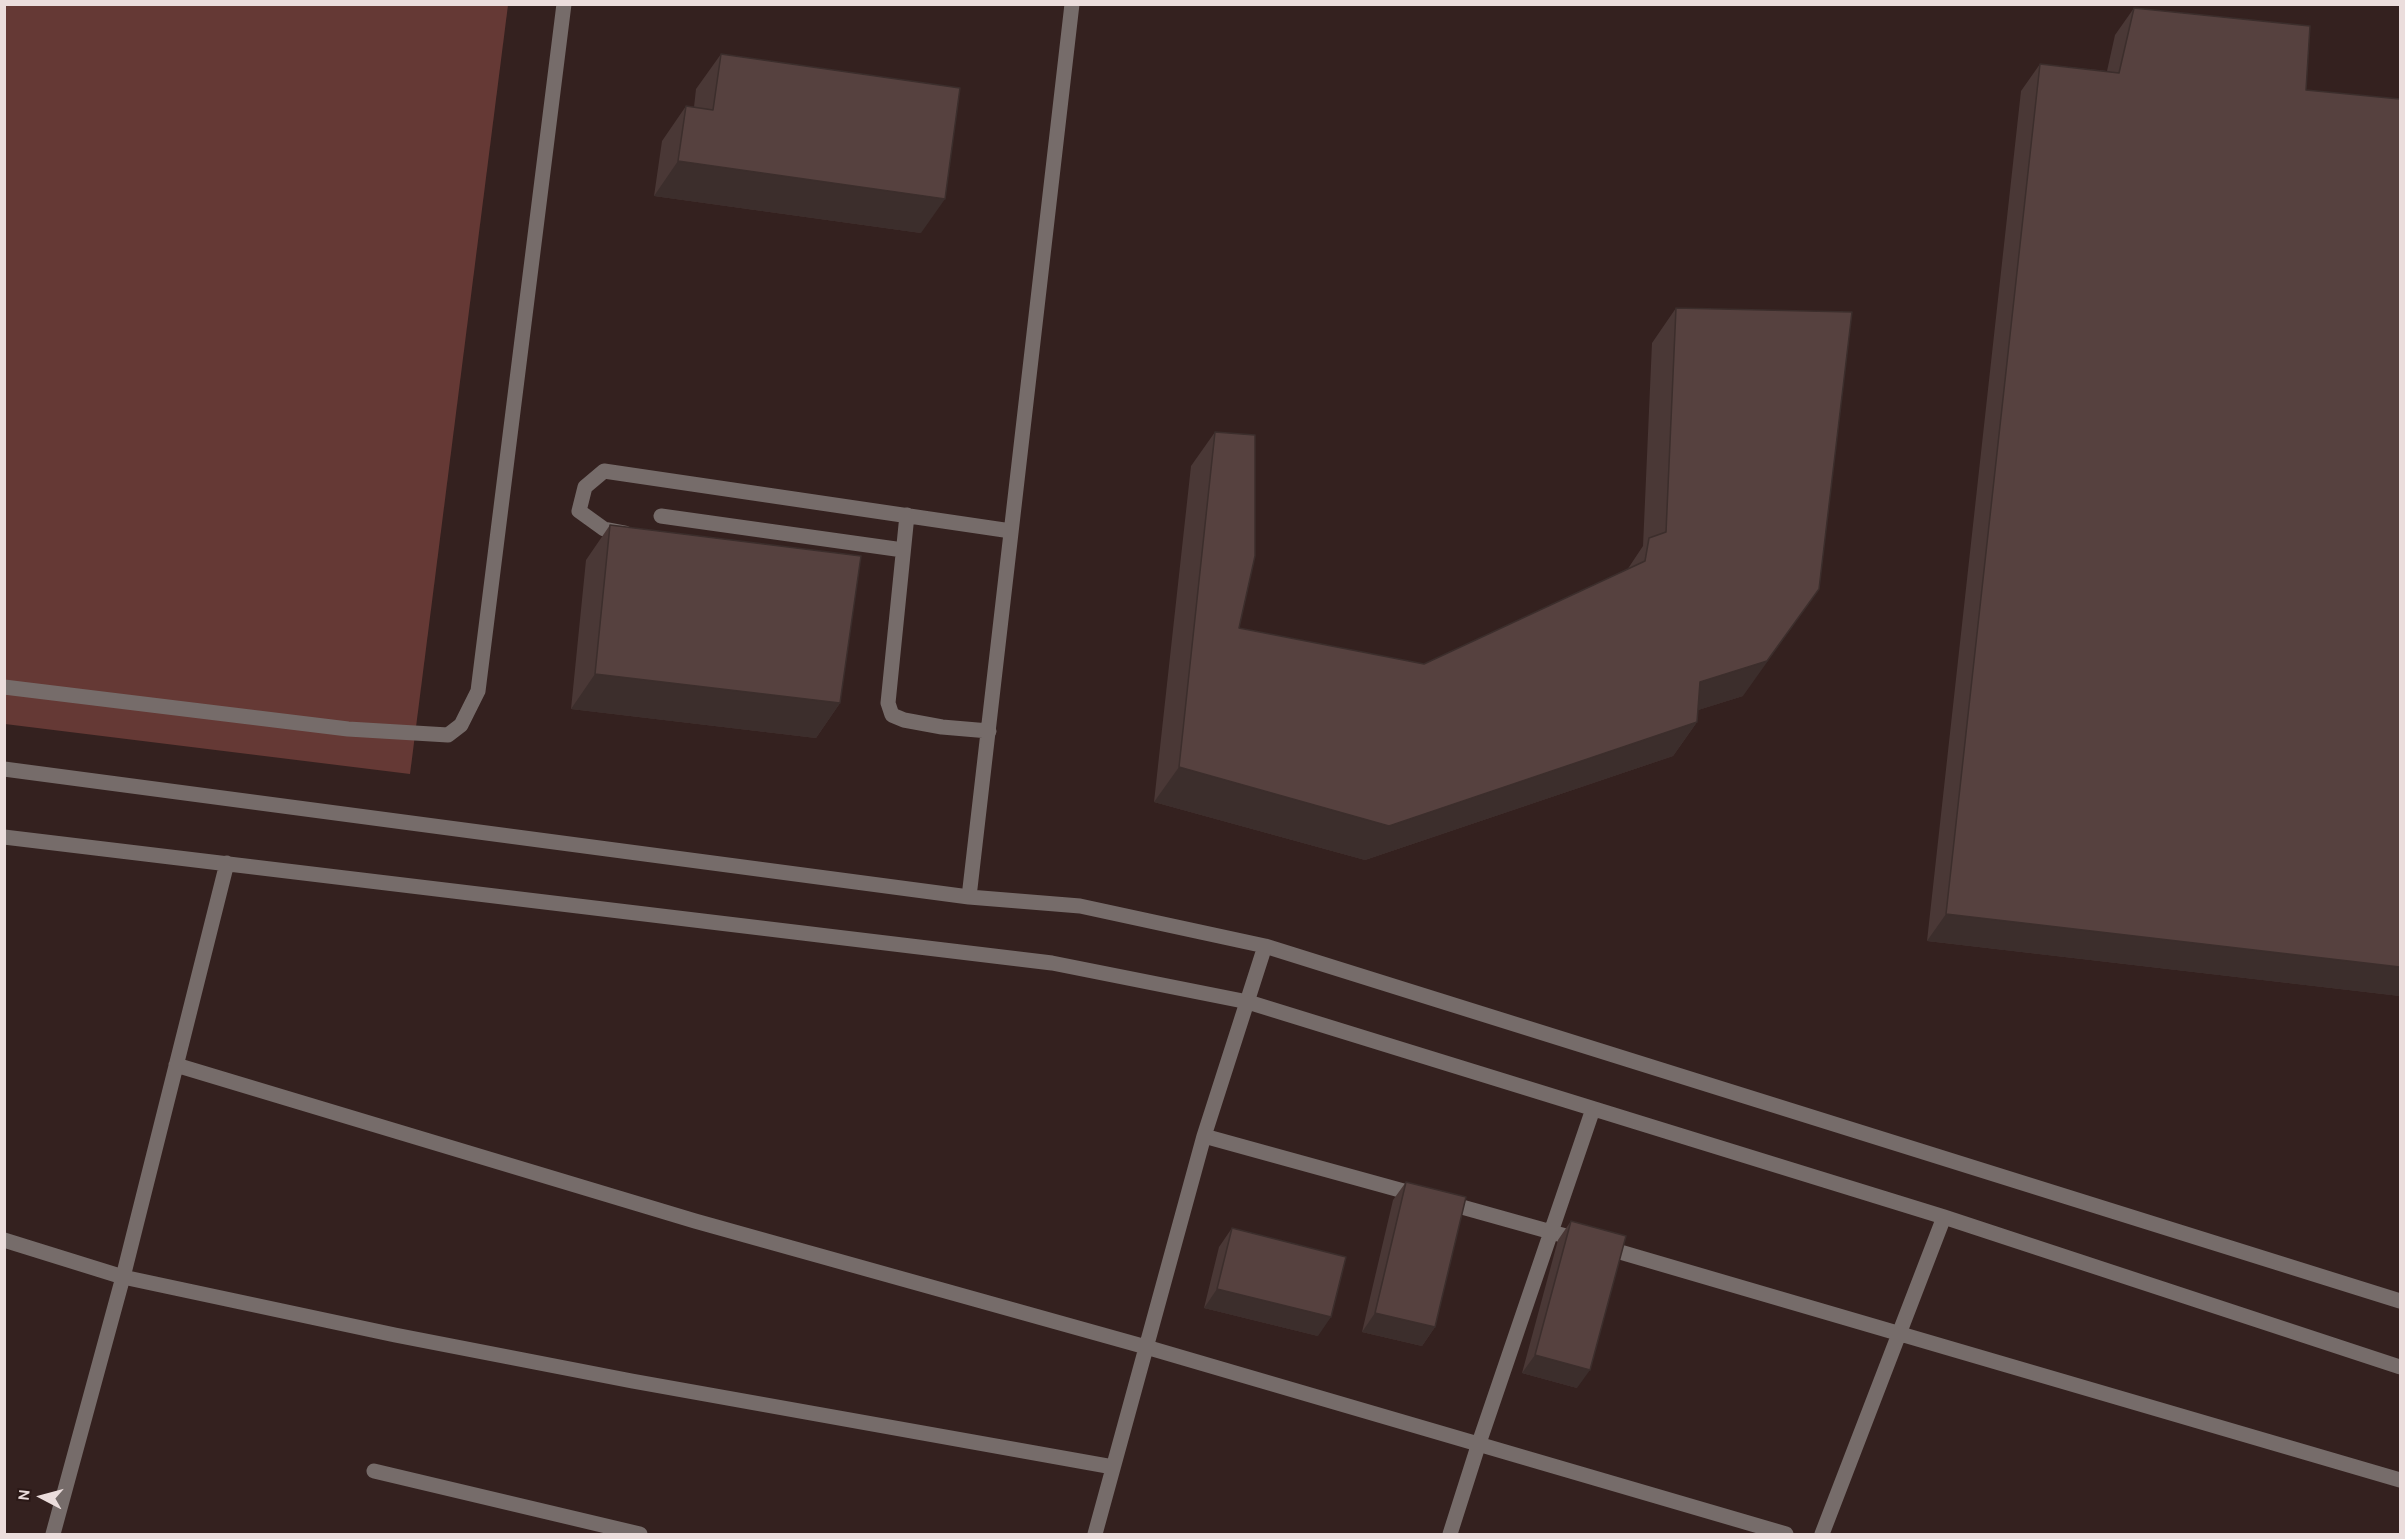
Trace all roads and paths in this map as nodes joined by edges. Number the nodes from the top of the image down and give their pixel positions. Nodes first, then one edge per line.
1 (564, 4) edge
2 (1072, 4) edge
3 (906, 515) junction
4 (660, 516) dead end
5 (1011, 531) junction
6 (646, 537) edge
7 (903, 550) junction
8 (4, 687) edge
9 (989, 731) junction
10 (4, 769) edge
11 (4, 837) edge
12 (227, 863) junction
13 (969, 897) junction
14 (1265, 946) junction
15 (1248, 1002) junction
16 (176, 1065) junction
17 (1593, 1109) junction
18 (1204, 1136) junction
19 (1944, 1217) junction
20 (1551, 1232) junction
21 (4, 1240) edge
22 (123, 1277) junction
23 (2400, 1301) edge
24 (1899, 1334) junction
25 (1146, 1347) junction
26 (2400, 1367) edge
27 (1479, 1443) junction
28 (1113, 1467) junction
29 (374, 1471) dead end
30 (2400, 1480) edge
31 (53, 1534) edge
32 (640, 1534) edge
33 (1095, 1534) edge
34 (1450, 1534) edge
35 (1786, 1534) edge
36 (1822, 1534) edge

1 - 8 street
2 - 5 street
3 - 5 street
3 - 6 street
3 - 7 street
4 - 7 street
5 - 9 street
7 - 9 street
9 - 13 street
10 - 13 street
11 - 12 street
12 - 15 street
12 - 16 street
13 - 14 street
14 - 15 street
14 - 23 street
15 - 17 street
15 - 18 street
16 - 22 street
16 - 25 street
17 - 19 street
17 - 20 street
18 - 20 street
18 - 25 street
19 - 24 street
19 - 26 street
20 - 24 street
20 - 27 street
21 - 22 street
22 - 28 street
22 - 31 street
24 - 30 street
24 - 36 street
25 - 27 street
25 - 28 street
27 - 34 street
27 - 35 street
28 - 33 street
29 - 32 street

